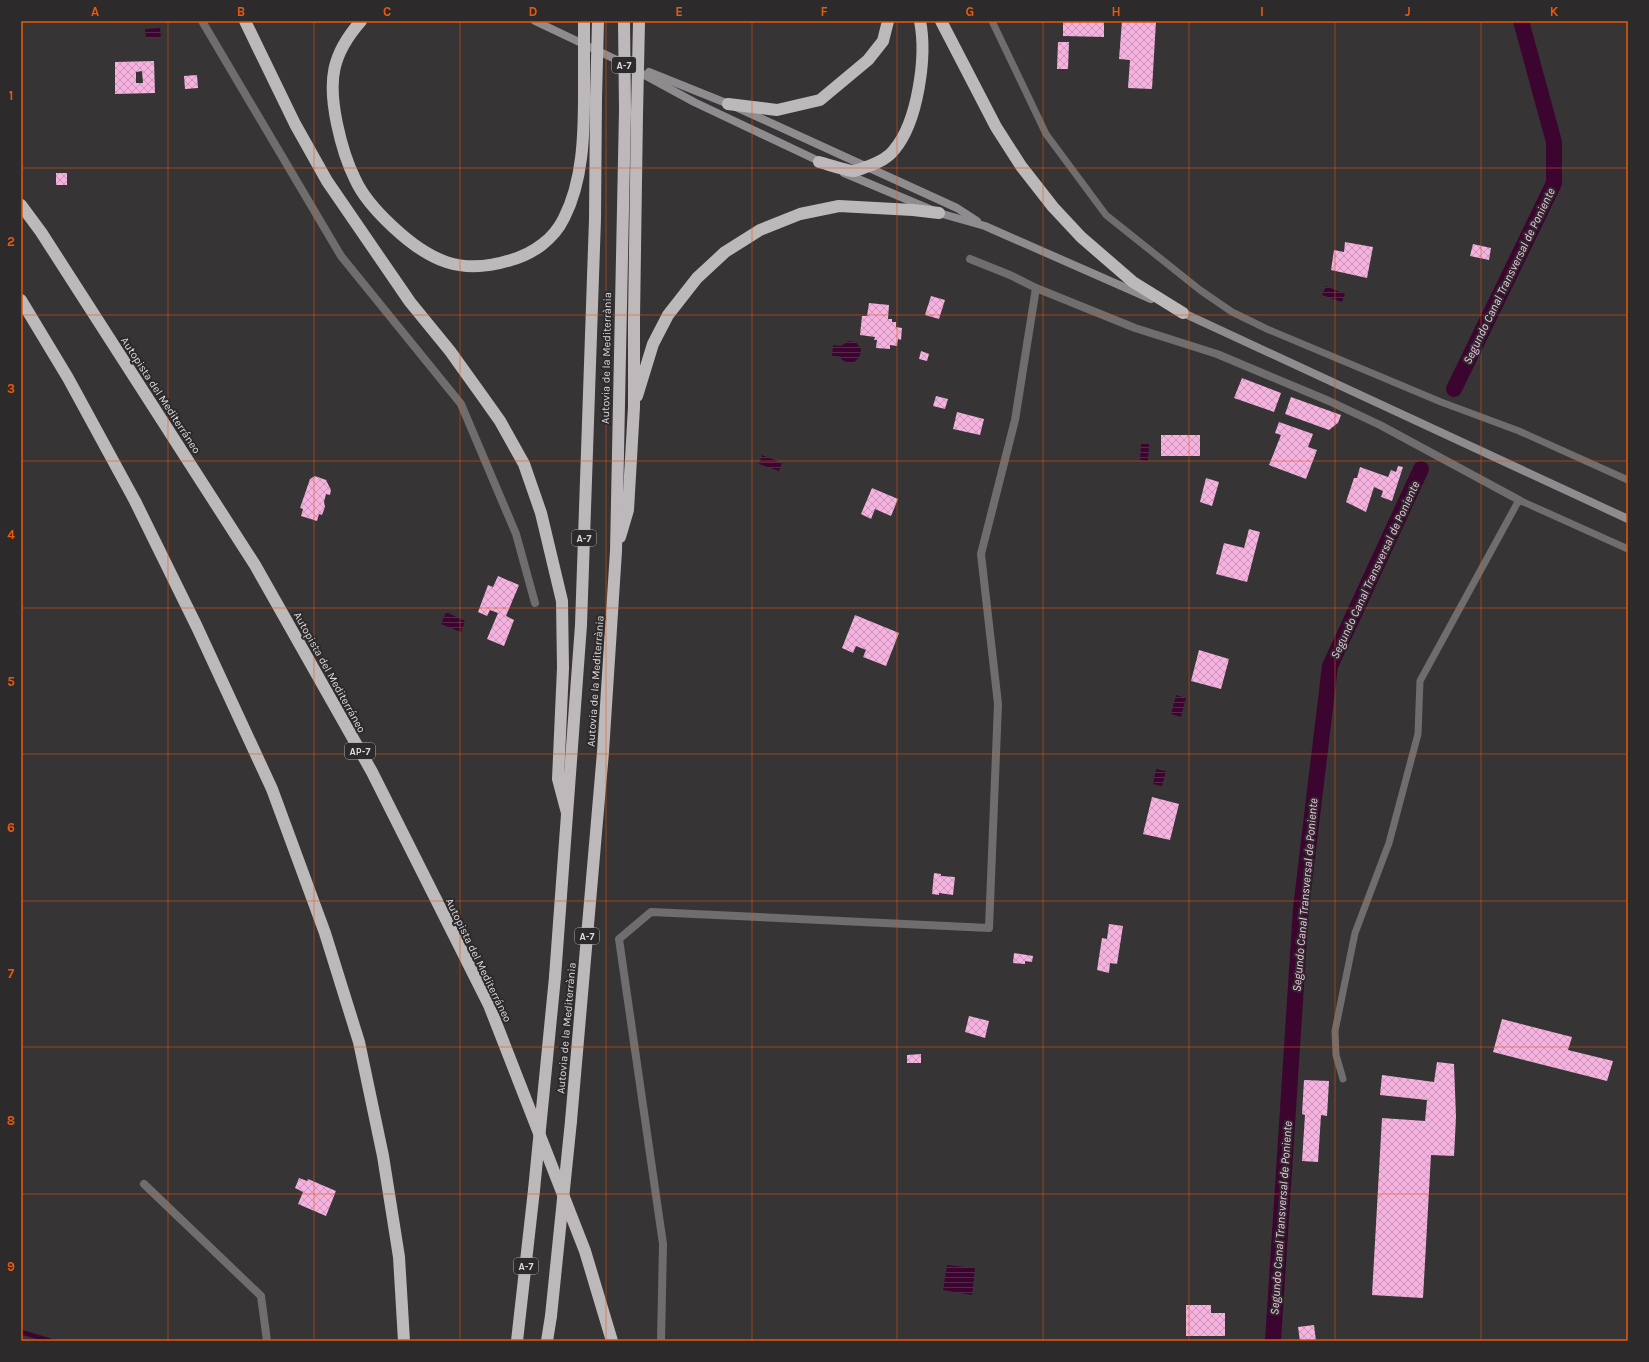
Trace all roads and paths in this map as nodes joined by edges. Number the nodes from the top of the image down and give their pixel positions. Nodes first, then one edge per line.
1 (202, 21) edge
2 (246, 21) edge
3 (361, 21) edge
4 (534, 21) edge
5 (584, 21) edge
6 (598, 21) edge
7 (624, 21) edge
8 (888, 21) edge
9 (920, 21) edge
10 (941, 21) edge
11 (992, 21) edge
12 (639, 22) edge
13 (615, 59) junction
14 (728, 104) junction
15 (819, 162) junction
16 (867, 167) junction
17 (21, 205) edge
18 (939, 213) junction
19 (985, 226) junction
20 (970, 259) dead end
21 (1036, 288) junction
22 (21, 300) edge
23 (1182, 312) junction
24 (634, 407) junction
25 (1628, 480) edge
26 (1519, 500) junction
27 (1628, 519) edge
28 (1628, 549) edge
29 (616, 551) junction
30 (535, 603) dead end
31 (567, 814) junction
32 (1342, 1078) dead end
33 (144, 1184) dead end
34 (267, 1341) edge
35 (404, 1341) edge
36 (517, 1341) edge
37 (547, 1341) edge
38 (612, 1341) edge
39 (661, 1341) edge

1 - 30 street
2 - 31 highway
3 - 5 highway, bridge
4 - 13 street
6 - 31 highway, Autovia de la Mediterrània / A-7, bridge
7 - 29 highway, Autovia de la Mediterrània / A-7, bridge
8 - 14 highway
9 - 16 highway
10 - 23 highway
11 - 25 lane
12 - 24 highway, bridge
13 - 14 street
13 - 15 street
14 - 16 street
15 - 16 highway
15 - 18 street
16 - 19 street
17 - 38 highway, Autopista del Mediterráneo / AP-7
18 - 19 street
18 - 24 highway
19 - 23 street
20 - 21 street
21 - 26 street
21 - 39 street
22 - 35 highway
23 - 27 street
24 - 29 highway
26 - 28 lane
26 - 32 lane
29 - 37 highway, Autovia de la Mediterrània / A-7, bridge
31 - 36 highway, Autovia de la Mediterrània / A-7, bridge
33 - 34 street

